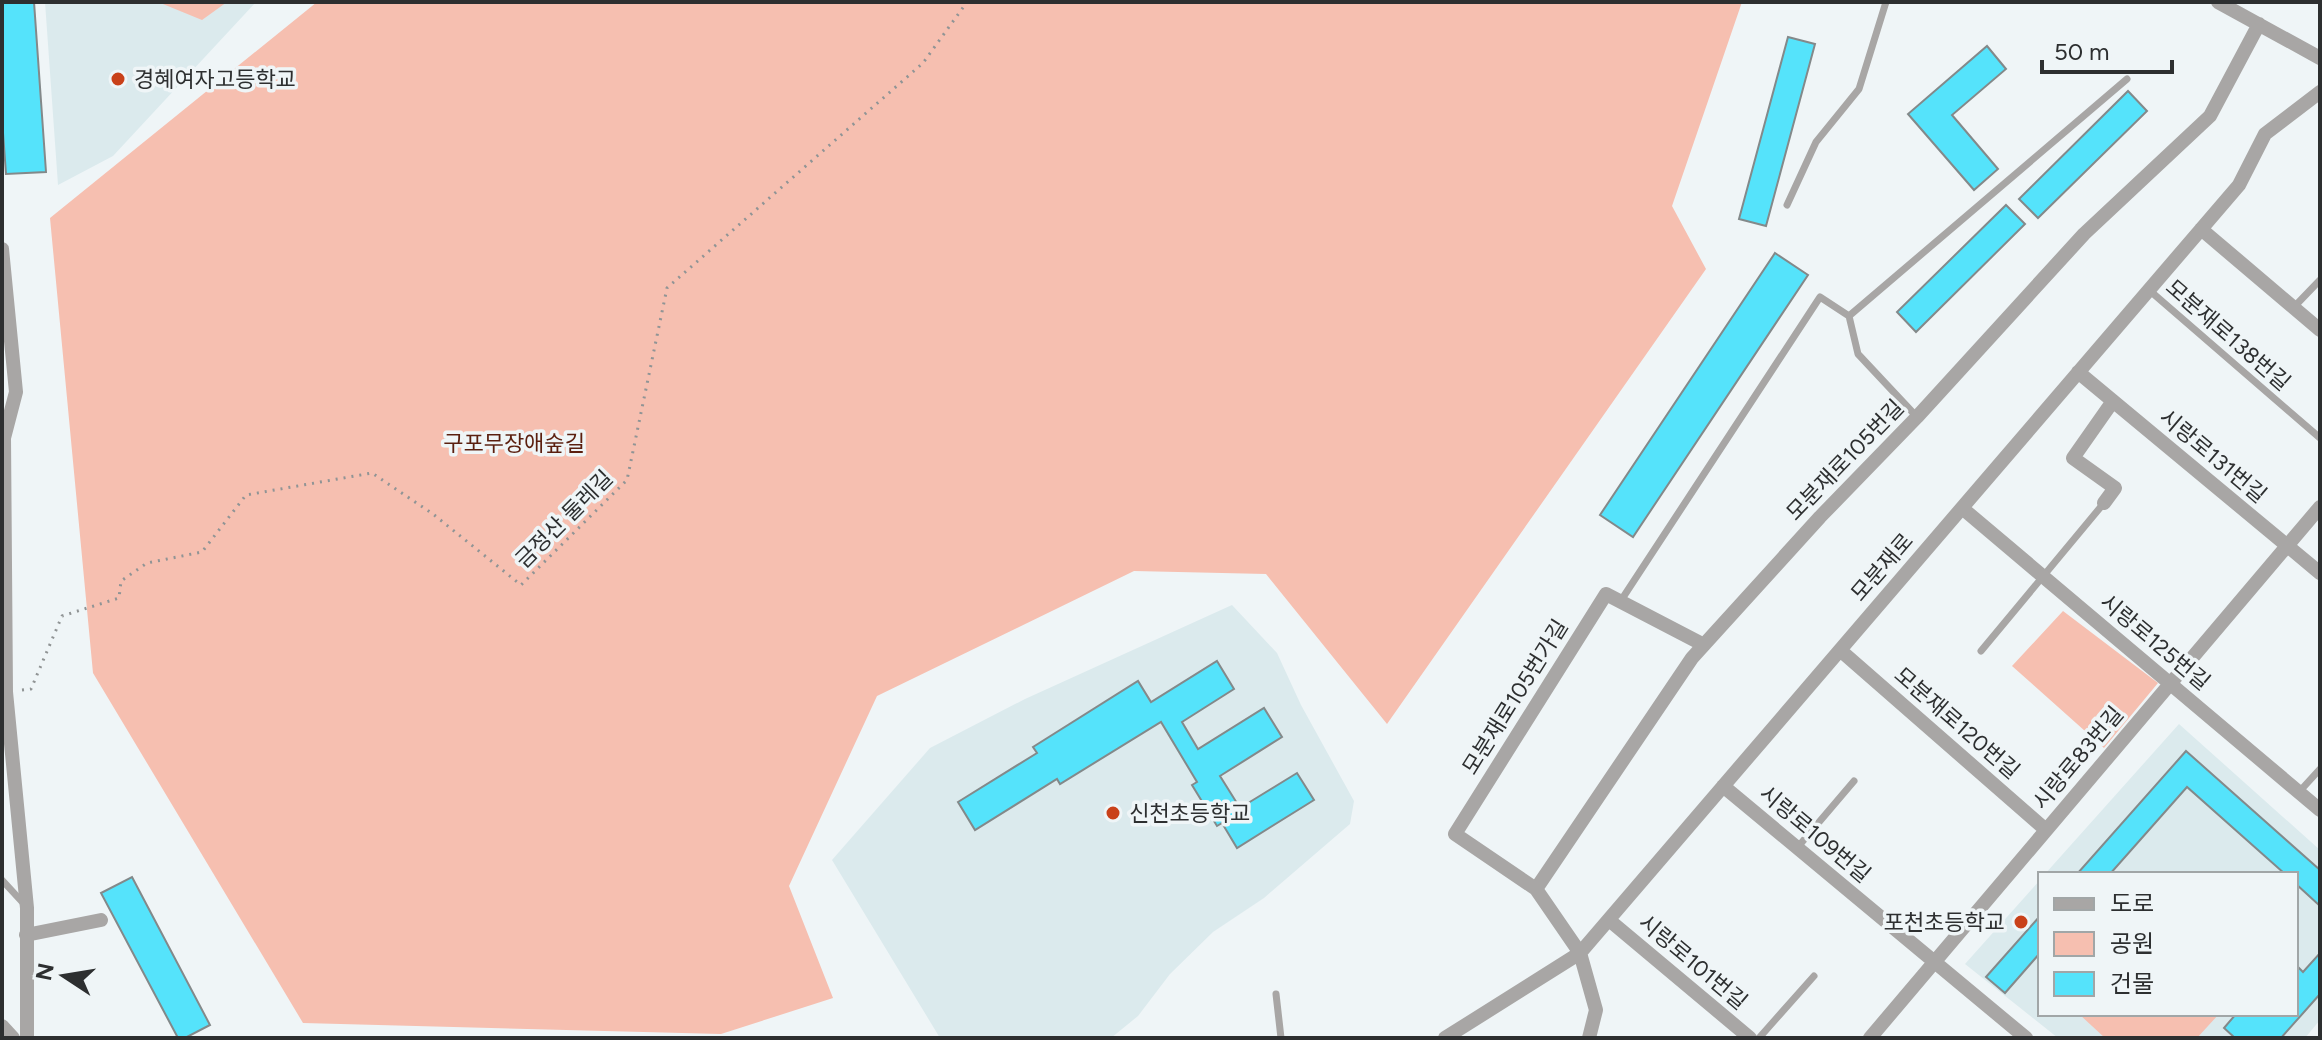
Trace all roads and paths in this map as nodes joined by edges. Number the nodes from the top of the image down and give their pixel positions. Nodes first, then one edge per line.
1 (967, 2) edge
2 (1886, 2) edge
3 (2218, 2) edge
4 (2259, 24) junction
5 (2320, 58) edge
6 (2127, 79) dead end
7 (2320, 92) edge
8 (1787, 205) dead end
9 (2201, 229) junction
10 (2, 249) edge
11 (2320, 280) edge
12 (2149, 290) junction
13 (2294, 307) junction
14 (1849, 316) junction
15 (2320, 330) edge
16 (2078, 372) junction
17 (2113, 401) junction
18 (1917, 417) junction
19 (3, 437) edge
20 (2320, 438) edge
21 (2104, 503) joint
22 (2320, 507) edge
23 (1962, 508) junction
24 (2287, 545) junction
25 (2320, 573) edge
26 (2043, 576) junction
27 (1620, 602) junction
28 (1704, 645) junction
29 (1840, 650) junction
30 (1981, 651) dead end
31 (2170, 683) junction
32 (6, 692) junction
33 (7, 739) edge
34 (2320, 769) edge
35 (1854, 781) dead end
36 (1723, 786) junction
37 (2299, 792) junction
38 (2320, 810) edge
39 (2046, 830) junction
40 (1797, 848) junction
41 (2, 880) edge
42 (1536, 889) junction
43 (27, 908) junction
44 (101, 920) dead end
45 (1609, 920) junction
46 (26, 935) junction
47 (1580, 953) junction
48 (1934, 962) junction
49 (1814, 976) dead end
50 (1276, 994) dead end
51 (2, 1026) edge
52 (13, 1038) edge
53 (27, 1038) edge
54 (1281, 1038) edge
55 (1445, 1038) edge
56 (1589, 1038) edge
57 (1750, 1038) edge
58 (1759, 1038) edge
59 (1870, 1038) edge
60 (2026, 1038) edge

1 - 32 path, 금정산 둘레길
2 - 8 lane
3 - 4 street
4 - 5 street
4 - 18 street, 모분재로105번길
6 - 14 lane
7 - 9 street, 모분재로
9 - 12 street, 모분재로
9 - 13 street
10 - 19 street
11 - 13 lane
12 - 16 street, 모분재로
12 - 20 lane, 모분재로138번길
13 - 15 street
14 - 18 lane
14 - 27 lane
16 - 17 street, 시랑로131번길
16 - 23 street, 모분재로
17 - 21 street
17 - 24 street, 시랑로131번길
18 - 28 street, 모분재로105번길
19 - 32 street
21 - 26 lane
22 - 24 street, 시랑로83번길
23 - 26 street, 시랑로125번길
23 - 29 street, 모분재로
24 - 25 street, 시랑로131번길
24 - 31 street, 시랑로83번길
26 - 30 lane
26 - 31 street, 시랑로125번길
27 - 28 street
27 - 42 street, 모분재로105번가길
28 - 42 street, 모분재로105번길
29 - 36 street, 모분재로
29 - 39 street, 모분재로120번길
31 - 37 street, 시랑로125번길
31 - 39 street, 시랑로83번길
32 - 33 street
33 - 43 street
34 - 37 lane
35 - 40 lane
36 - 40 street, 시랑로109번길
36 - 45 street, 모분재로
37 - 38 street, 시랑로125번길
39 - 48 street, 시랑로83번길
40 - 48 street, 시랑로109번길
41 - 43 lane
42 - 47 street
43 - 46 street
44 - 46 street
45 - 47 street, 모분재로
45 - 57 street, 시랑로101번길
46 - 53 street
47 - 55 street, 모분재로
47 - 56 street
48 - 59 street, 시랑로83번길
48 - 60 street, 시랑로109번길
49 - 58 lane
50 - 54 lane
51 - 52 street

